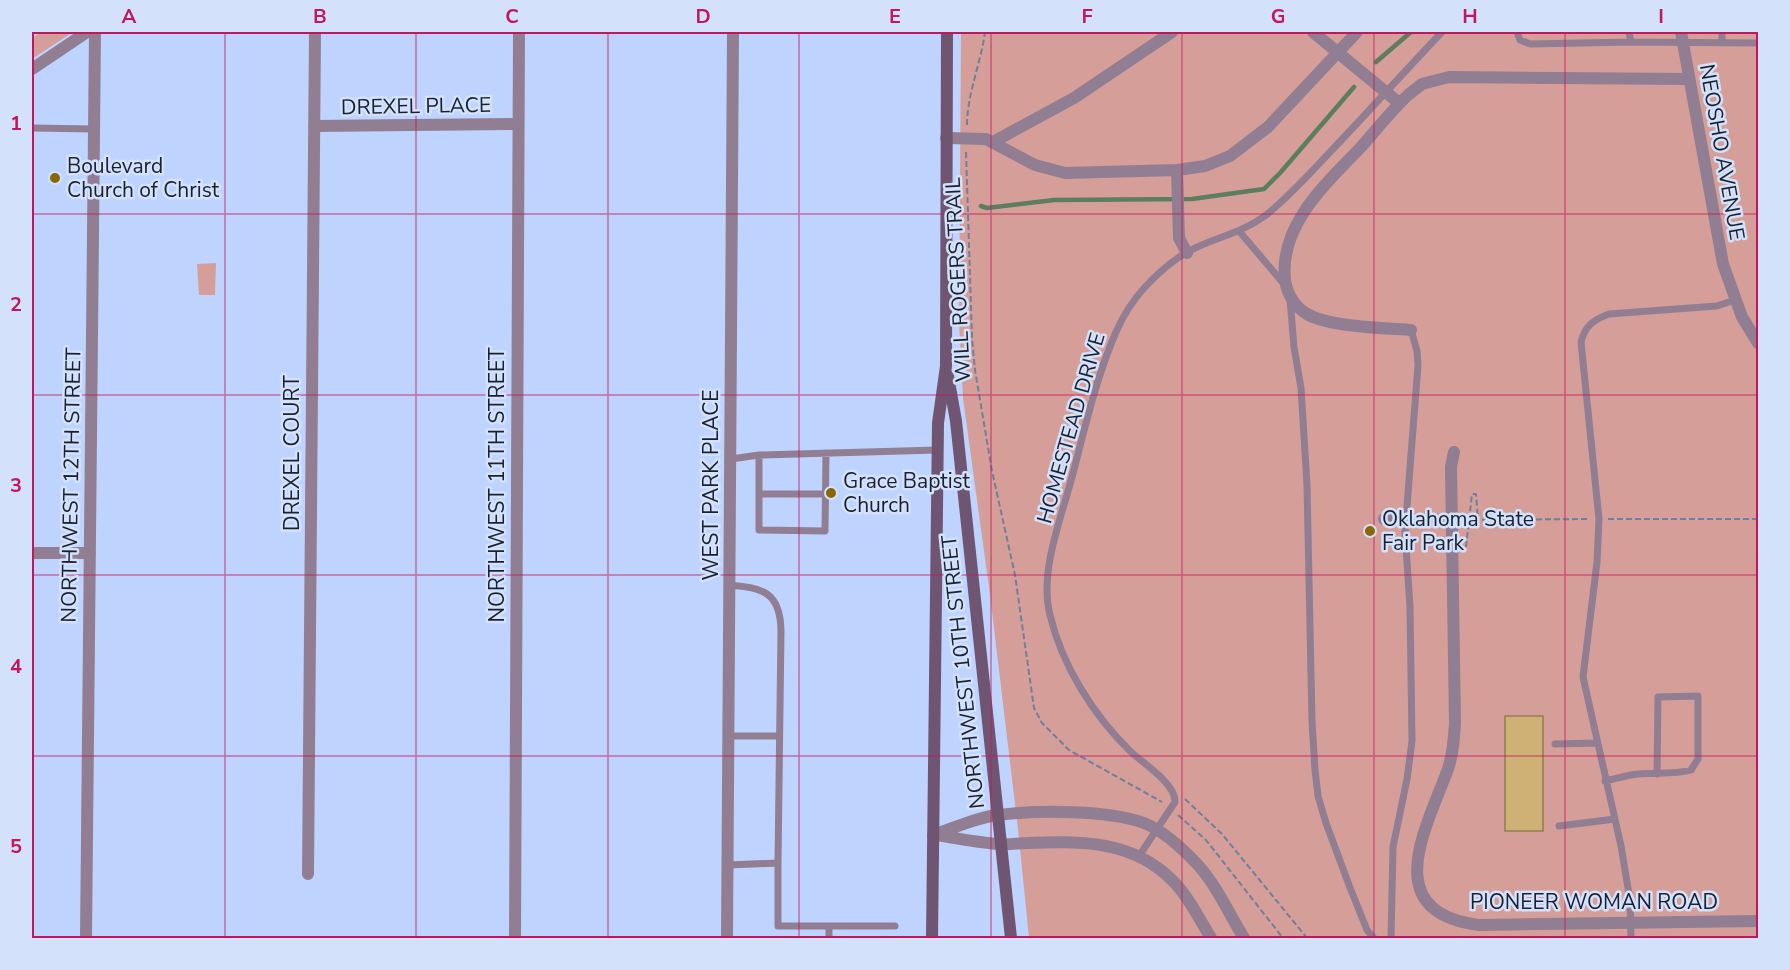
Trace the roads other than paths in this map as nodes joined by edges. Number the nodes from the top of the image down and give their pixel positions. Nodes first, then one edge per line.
1 (87, 32) edge
2 (95, 32) edge
3 (315, 32) edge
4 (519, 32) edge
5 (733, 32) edge
6 (947, 32) edge
7 (1172, 32) edge
8 (1313, 32) edge
9 (1356, 32) edge
10 (1442, 32) edge
11 (1517, 32) edge
12 (1629, 32) edge
13 (1722, 32) edge
14 (1682, 37) edge
15 (1631, 42) junction
16 (1722, 43) junction
17 (1758, 44) edge
18 (1339, 51) junction
19 (32, 69) edge
20 (1688, 79) junction
21 (1386, 92) junction
22 (1399, 103) junction
23 (518, 124) junction
24 (314, 126) junction
25 (32, 128) edge
26 (94, 129) junction
27 (946, 138) junction
28 (993, 142) junction
29 (1177, 170) junction
30 (1239, 231) junction
31 (1187, 253) junction
32 (1288, 292) junction
33 (1735, 300) junction
34 (1411, 330) joint
35 (1758, 343) edge
36 (946, 366) junction
37 (937, 450) junction
38 (1454, 452) dead end
39 (826, 453) junction
40 (759, 455) junction
41 (731, 459) junction
42 (760, 494) junction
43 (825, 494) junction
44 (1384, 519) dead end
45 (1405, 519) junction
46 (1453, 520) junction
47 (32, 553) edge
48 (90, 553) junction
49 (729, 585) junction
50 (729, 736) junction
51 (779, 736) junction
52 (1597, 743) junction
53 (1555, 744) dead end
54 (1657, 774) junction
55 (1605, 781) junction
56 (998, 815) junction
57 (1615, 819) junction
58 (1559, 826) dead end
59 (1156, 829) junction
60 (933, 835) junction
61 (1000, 844) junction
62 (1139, 856) junction
63 (778, 863) junction
64 (728, 865) junction
65 (308, 874) dead end
66 (1758, 921) edge
67 (1632, 923) junction
68 (829, 926) junction
69 (895, 926) dead end
70 (86, 939) edge
71 (515, 939) edge
72 (727, 939) edge
73 (829, 939) edge
74 (932, 939) edge
75 (1011, 939) edge
76 (1210, 939) edge
77 (1244, 939) edge
78 (1374, 939) edge
79 (1390, 939) edge
80 (1632, 939) edge

1 - 19 street
2 - 26 street, NORTHWEST 12TH STREET
3 - 24 street, DREXEL COURT
4 - 23 street, NORTHWEST 11TH STREET
5 - 41 street, WEST PARK PLACE
6 - 27 main road, NORTHWEST 10TH STREET
7 - 28 street
8 - 18 street
9 - 18 street
10 - 21 lane, HOMESTEAD DRIVE
11 - 15 lane
12 - 15 lane
13 - 16 lane
14 - 15 lane
14 - 16 lane
14 - 20 street, NEOSHO AVENUE
16 - 17 lane
18 - 21 street
18 - 29 street
20 - 22 street
20 - 33 street, NEOSHO AVENUE
21 - 22 street
21 - 30 lane, HOMESTEAD DRIVE
22 - 32 street
23 - 24 street, DREXEL PLACE
23 - 71 street, NORTHWEST 11TH STREET
24 - 65 street, DREXEL COURT
25 - 26 lane
26 - 48 street, NORTHWEST 12TH STREET
27 - 28 street
27 - 36 main road, NORTHWEST 10TH STREET
28 - 29 street
29 - 31 street
30 - 31 lane, HOMESTEAD DRIVE
30 - 32 lane
31 - 59 lane, HOMESTEAD DRIVE
32 - 34 street
32 - 78 lane
33 - 35 street, NEOSHO AVENUE
33 - 52 lane
34 - 45 lane
36 - 37 main road, NORTHWEST 10TH STREET
36 - 56 main road, NORTHWEST 10TH STREET
37 - 39 lane
37 - 60 main road, NORTHWEST 10TH STREET
38 - 46 street, PIONEER WOMAN ROAD
39 - 40 lane
39 - 43 lane
40 - 41 lane
40 - 42 lane
41 - 49 street, WEST PARK PLACE
42 - 43 lane
42 - 43 lane
44 - 45 street
45 - 46 street
45 - 79 lane
46 - 67 street, PIONEER WOMAN ROAD
47 - 48 street
48 - 70 street, NORTHWEST 12TH STREET
49 - 50 street, WEST PARK PLACE
49 - 51 lane
50 - 51 lane
50 - 64 street, WEST PARK PLACE
51 - 63 lane
52 - 53 lane
52 - 55 lane
54 - 54 lane
54 - 55 lane
55 - 57 lane
56 - 59 street
56 - 60 street
56 - 61 main road, NORTHWEST 10TH STREET
57 - 58 lane
57 - 67 lane
59 - 62 lane
59 - 77 street
60 - 61 street
60 - 74 main road, NORTHWEST 10TH STREET
61 - 62 street
61 - 75 main road, NORTHWEST 10TH STREET
62 - 76 street
63 - 64 lane
63 - 68 lane
64 - 72 street, WEST PARK PLACE
66 - 67 street, PIONEER WOMAN ROAD
67 - 80 lane
68 - 69 lane
68 - 73 lane

